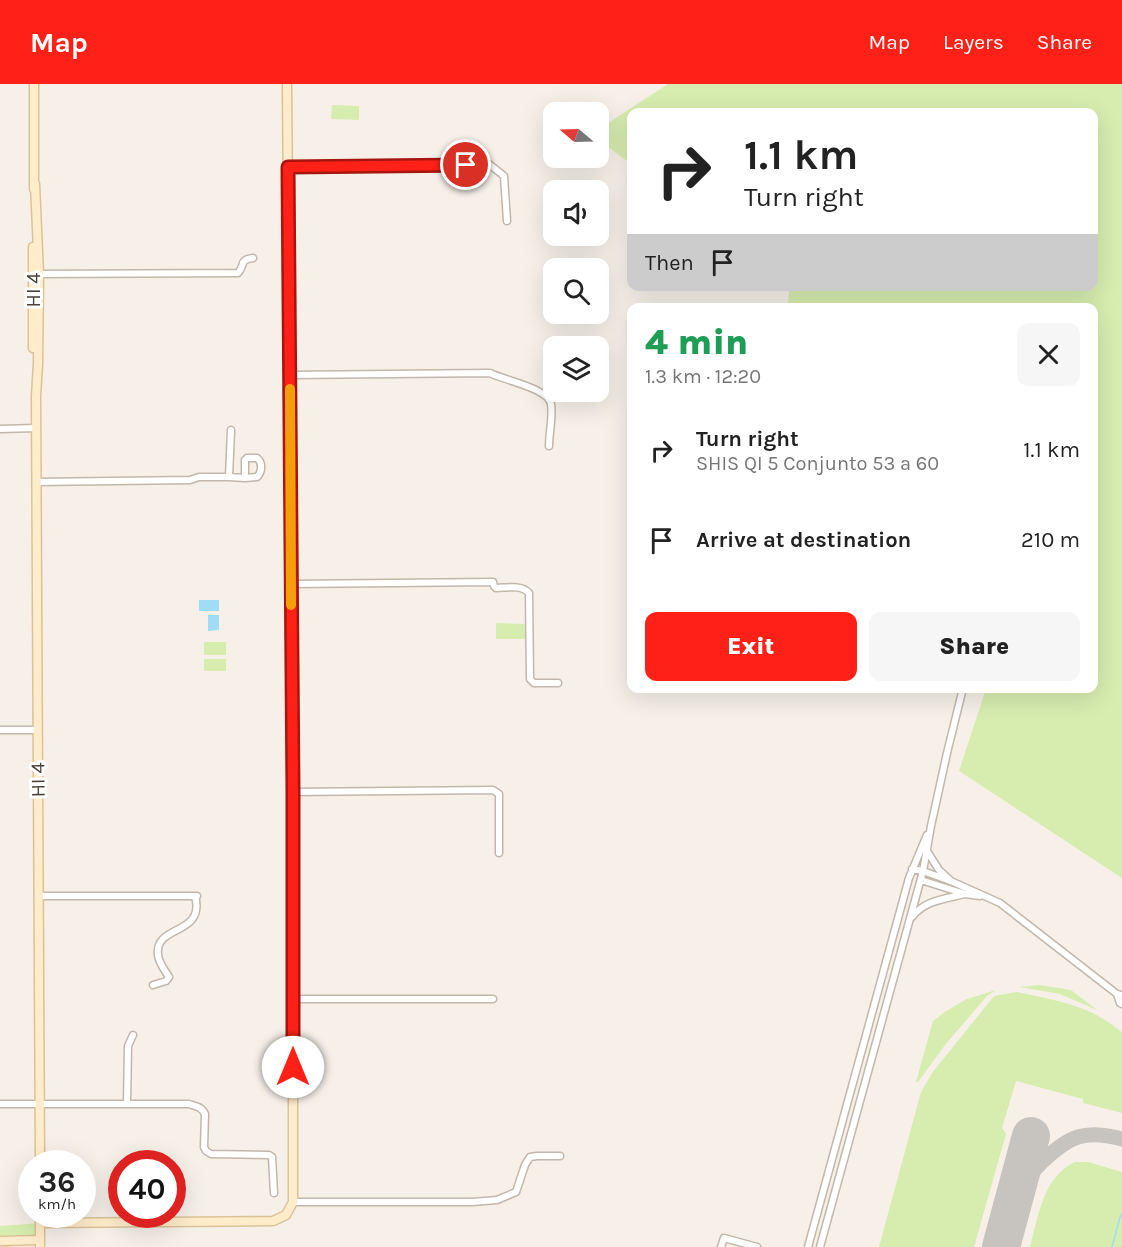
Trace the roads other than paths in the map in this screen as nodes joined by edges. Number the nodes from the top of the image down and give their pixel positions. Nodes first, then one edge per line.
1 (34, 84) edge
2 (287, 84) edge
3 (288, 167) junction
4 (507, 220) dead end
5 (254, 258) dead end
6 (36, 274) junction
7 (290, 375) junction
8 (36, 428) junction
9 (0, 429) edge
10 (231, 430) dead end
11 (549, 446) dead end
12 (229, 477) junction
13 (245, 478) dead end
14 (36, 482) junction
15 (291, 584) junction
16 (558, 683) dead end
17 (962, 693) edge
18 (0, 730) edge
19 (38, 730) junction
20 (293, 792) junction
21 (931, 826) junction
22 (927, 851) junction
23 (499, 853) dead end
24 (912, 869) junction
25 (923, 871) junction
26 (921, 880) junction
27 (953, 882) junction
28 (965, 894) junction
29 (39, 896) junction
30 (987, 896) junction
31 (910, 920) junction
32 (153, 985) dead end
33 (1120, 994) edge
34 (293, 999) junction
35 (493, 999) dead end
36 (1122, 1004) edge
37 (133, 1035) dead end
38 (0, 1104) edge
39 (39, 1104) junction
40 (127, 1104) junction
41 (40, 1150) edge
42 (560, 1156) dead end
43 (274, 1193) dead end
44 (293, 1202) junction
45 (817, 1216) junction
46 (96, 1219) edge
47 (828, 1219) junction
48 (40, 1228) edge
49 (0, 1241) edge
50 (40, 1244) edge
51 (722, 1247) edge
52 (757, 1247) edge
53 (808, 1247) edge
54 (820, 1247) edge

1 - 6 street, HI 4
2 - 3 street
3 - 4 street
3 - 7 street
5 - 6 street
6 - 8 street, HI 4
7 - 11 street
7 - 15 street
8 - 9 street
8 - 14 street, HI 4
10 - 12 street
12 - 13 street
12 - 14 street
14 - 19 street, HI 4
15 - 16 street
15 - 20 street
17 - 21 street
18 - 19 street
19 - 29 street, HI 4
20 - 23 street
20 - 34 street
21 - 22 street
21 - 24 street
22 - 25 street
22 - 27 street
24 - 25 street
24 - 45 street
25 - 26 street
25 - 27 street
26 - 28 street
26 - 31 street
27 - 30 street
28 - 30 street
28 - 31 street
29 - 32 street
29 - 39 street, HI 4
30 - 33 street
31 - 47 street
33 - 36 street
34 - 35 street
34 - 44 street
37 - 40 street
38 - 39 street
39 - 40 street
39 - 41 street, HI 4
40 - 43 street
42 - 44 street
44 - 46 street
45 - 47 street
45 - 53 street
47 - 54 street
48 - 50 street
49 - 50 street
51 - 52 street

